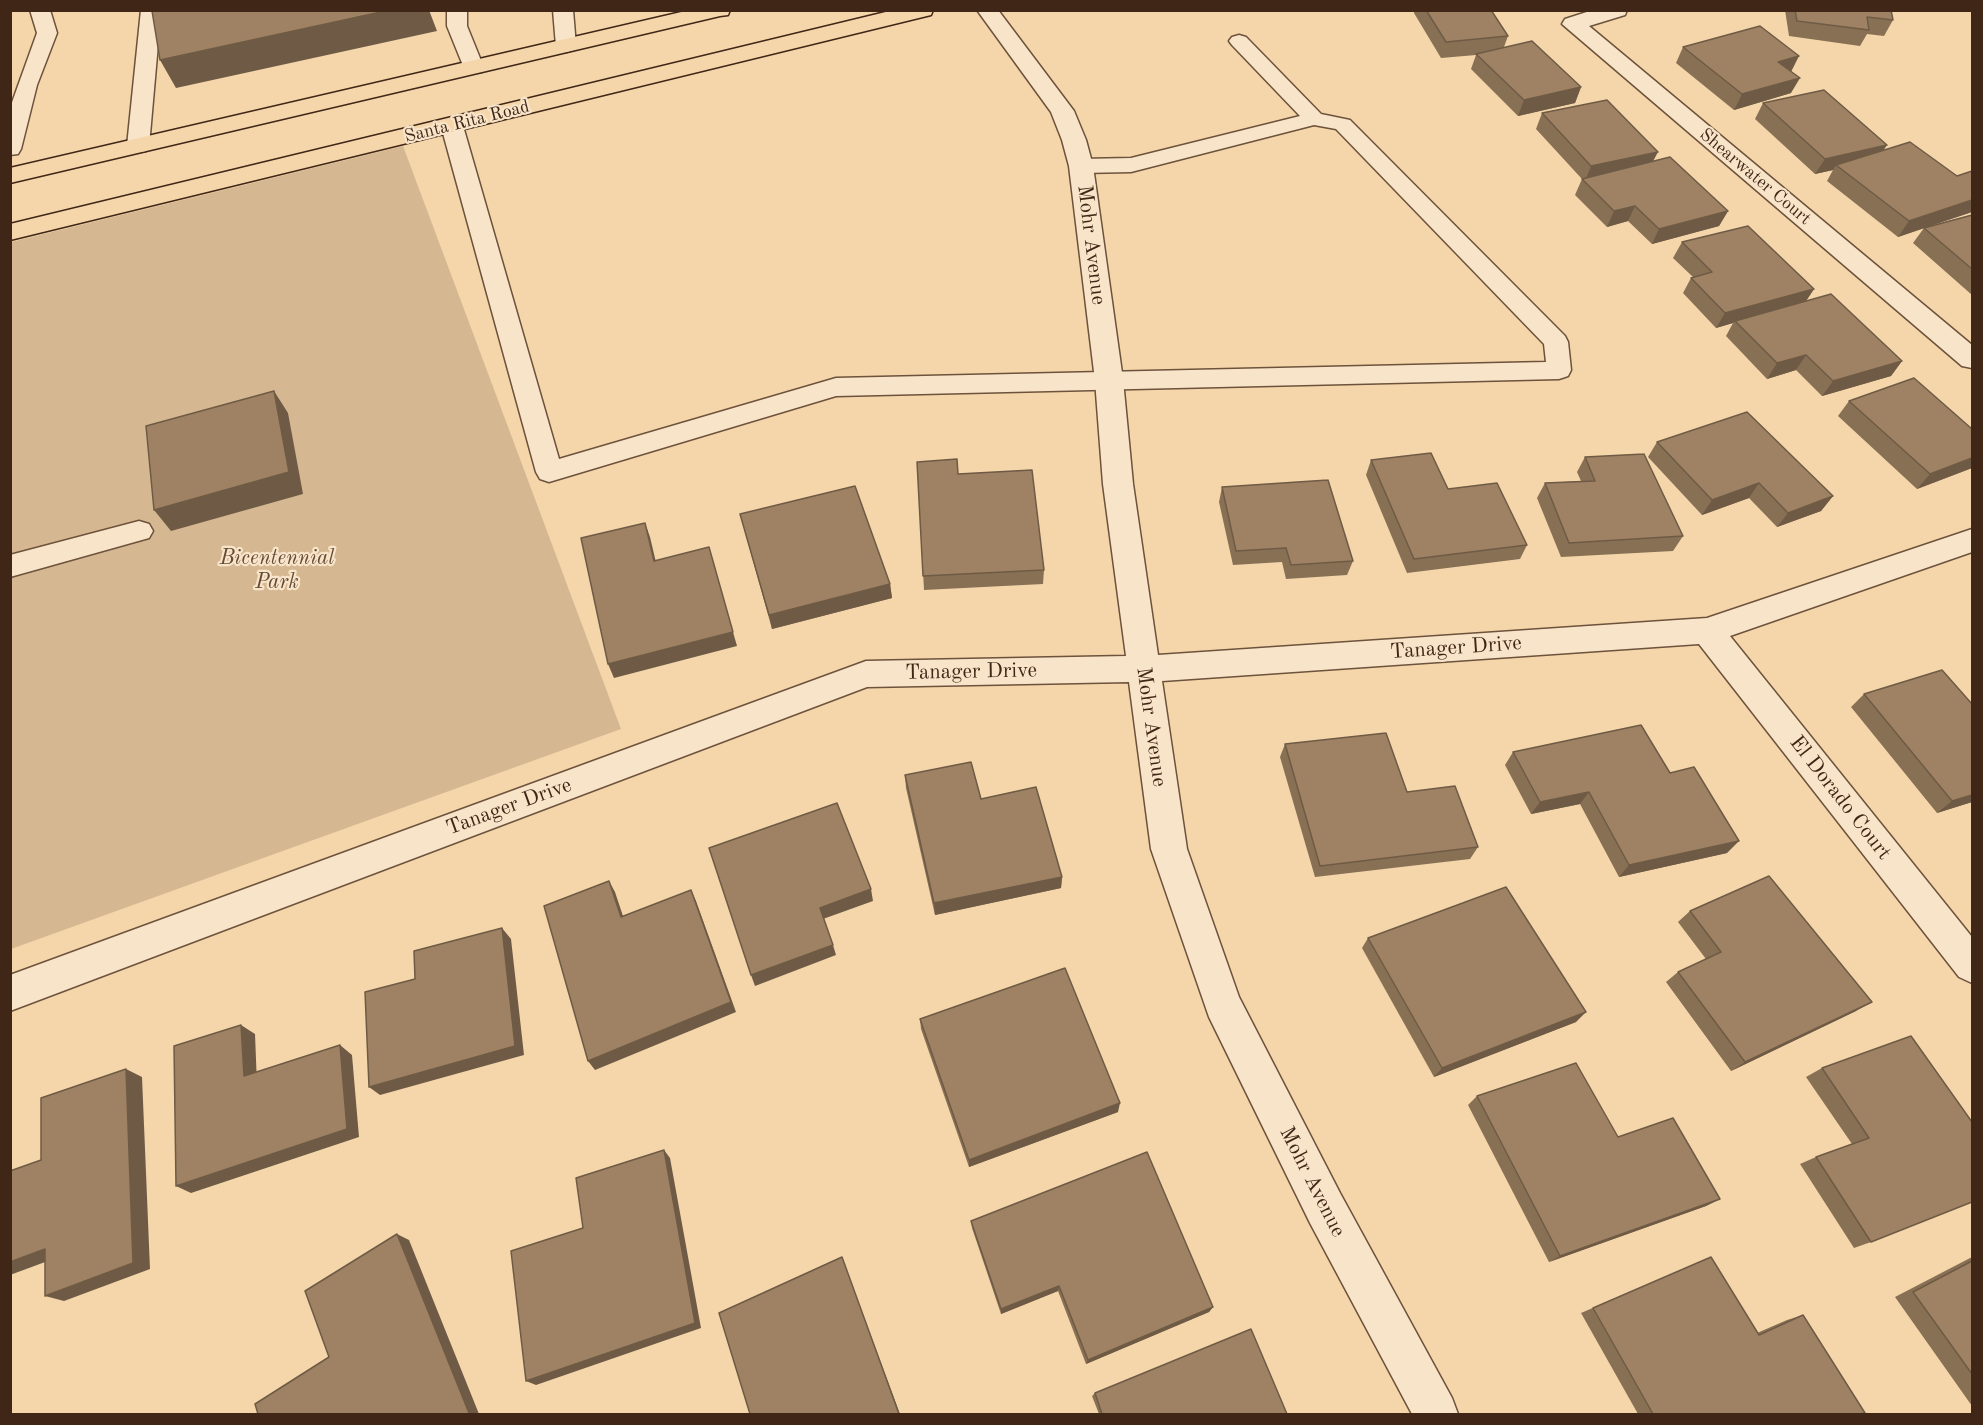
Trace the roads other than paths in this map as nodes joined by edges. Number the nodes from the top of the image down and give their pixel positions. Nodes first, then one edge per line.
1 (40, 10) edge
2 (151, 10) edge
3 (457, 10) edge
4 (563, 10) edge
5 (720, 10) edge
6 (923, 10) edge
7 (987, 10) edge
8 (1617, 10) edge
9 (1239, 40) dead end
10 (566, 46) junction
11 (474, 68) junction
12 (1314, 119) junction
13 (452, 126) junction
14 (138, 146) junction
15 (10, 149) edge
16 (1082, 166) junction
17 (10, 176) edge
18 (10, 232) edge
19 (1972, 359) edge
20 (1109, 380) junction
21 (139, 531) dead end
22 (1972, 540) edge
23 (10, 566) edge
24 (1707, 631) junction
25 (1142, 669) junction
26 (1972, 965) edge
27 (10, 993) edge
28 (1436, 1414) edge

1 - 15 lane
2 - 14 lane
3 - 11 lane
4 - 10 lane
5 - 10 main road
6 - 13 main road, Santa Rita Road
7 - 16 street, Mohr Avenue
8 - 19 street, Shearwater Court
9 - 12 lane
10 - 11 main road
11 - 14 main road
12 - 16 lane
12 - 20 lane
13 - 18 main road, Santa Rita Road
13 - 20 lane
14 - 17 main road
16 - 20 street, Mohr Avenue
20 - 25 street, Mohr Avenue
21 - 23 lane
22 - 24 street, Tanager Drive
24 - 25 street, Tanager Drive
24 - 26 street, El Dorado Court
25 - 27 street, Tanager Drive
25 - 28 street, Mohr Avenue

